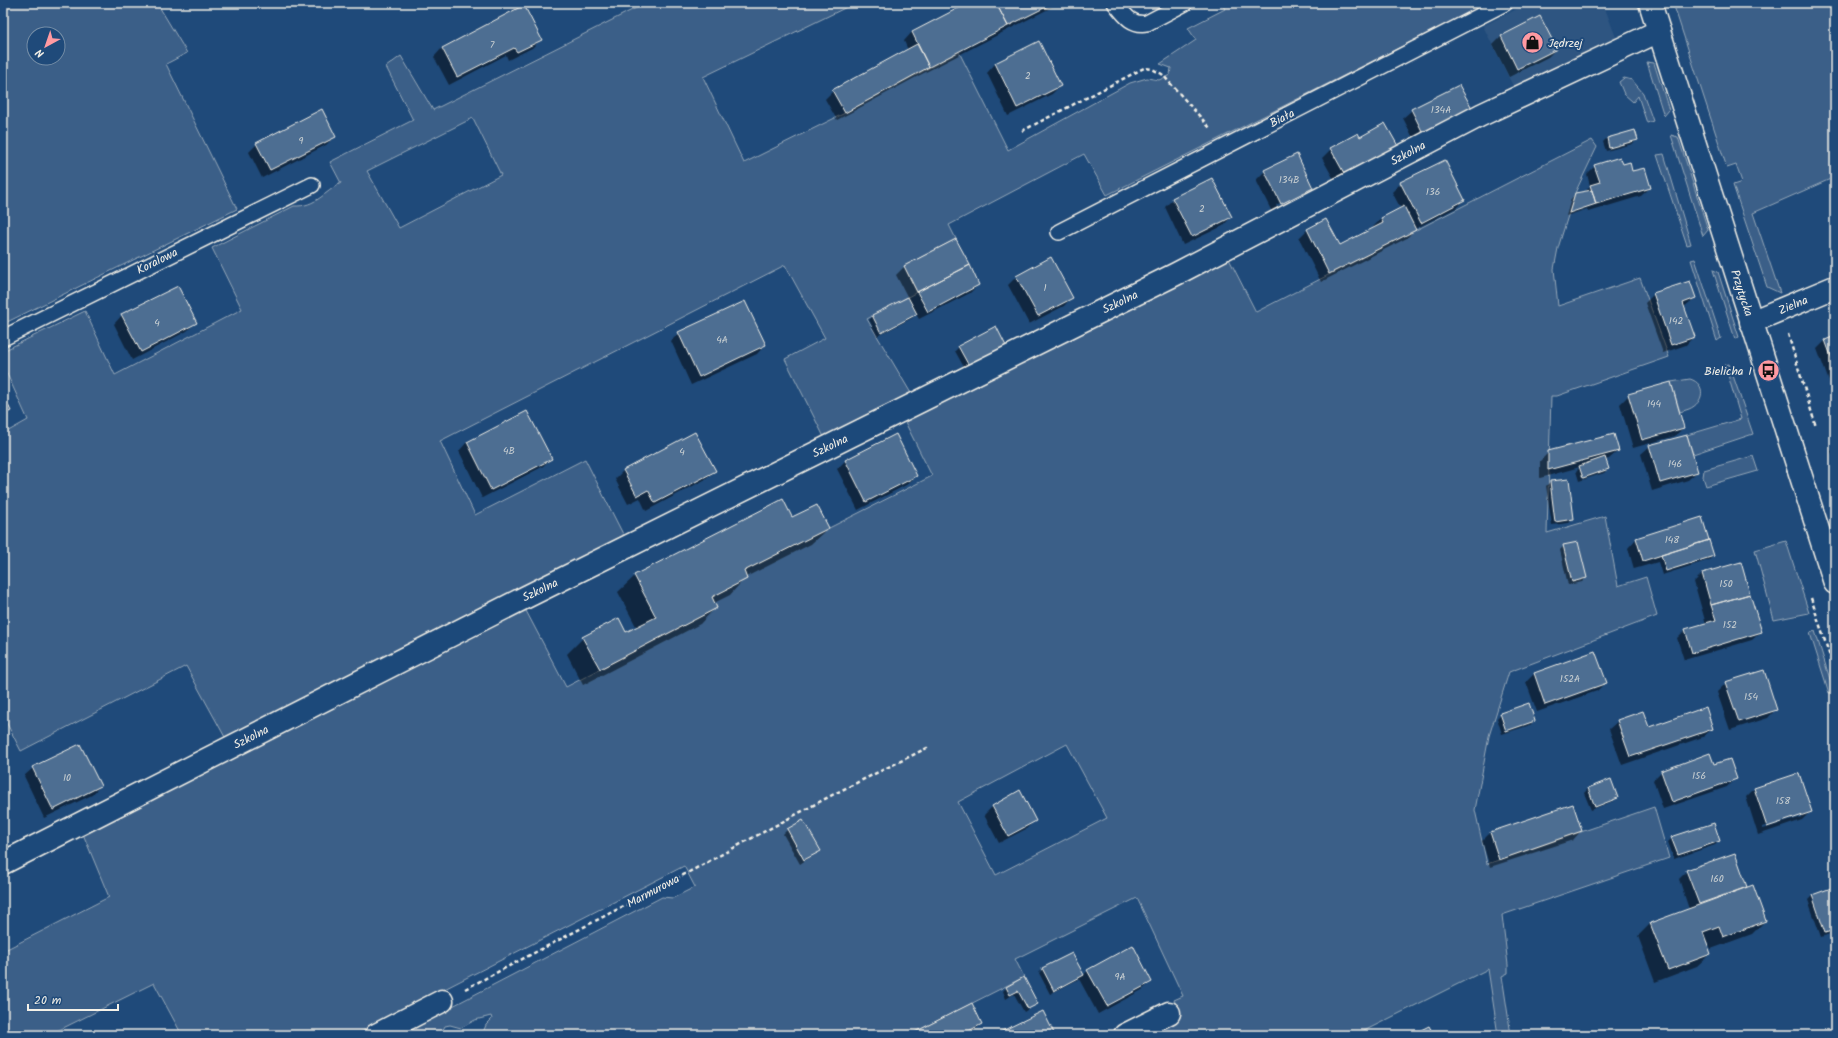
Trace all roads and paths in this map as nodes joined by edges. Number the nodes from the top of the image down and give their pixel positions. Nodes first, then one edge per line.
1 (1115, 3) edge
2 (1185, 3) edge
3 (1505, 3) edge
4 (1650, 3) edge
5 (1658, 31) junction
6 (1022, 131) dead end
7 (1226, 147) junction
8 (312, 185) dead end
9 (1059, 232) dead end
10 (1835, 287) edge
11 (1752, 322) junction
12 (3, 338) edge
13 (1835, 583) edge
14 (929, 746) dead end
15 (3, 863) edge
16 (442, 1001) joint
17 (1169, 1012) dead end
18 (376, 1035) edge
19 (1125, 1035) edge

1 - 2 lane
3 - 7 lane, Biała
4 - 5 street, Przytycka
5 - 11 street, Przytycka
5 - 15 street, Szkolna
6 - 7 path
7 - 9 lane, Biała
8 - 12 lane, Koralowa
10 - 11 street, Zielna
11 - 13 street, Przytycka
14 - 16 path, Marmurowa
16 - 18 street
17 - 19 street

